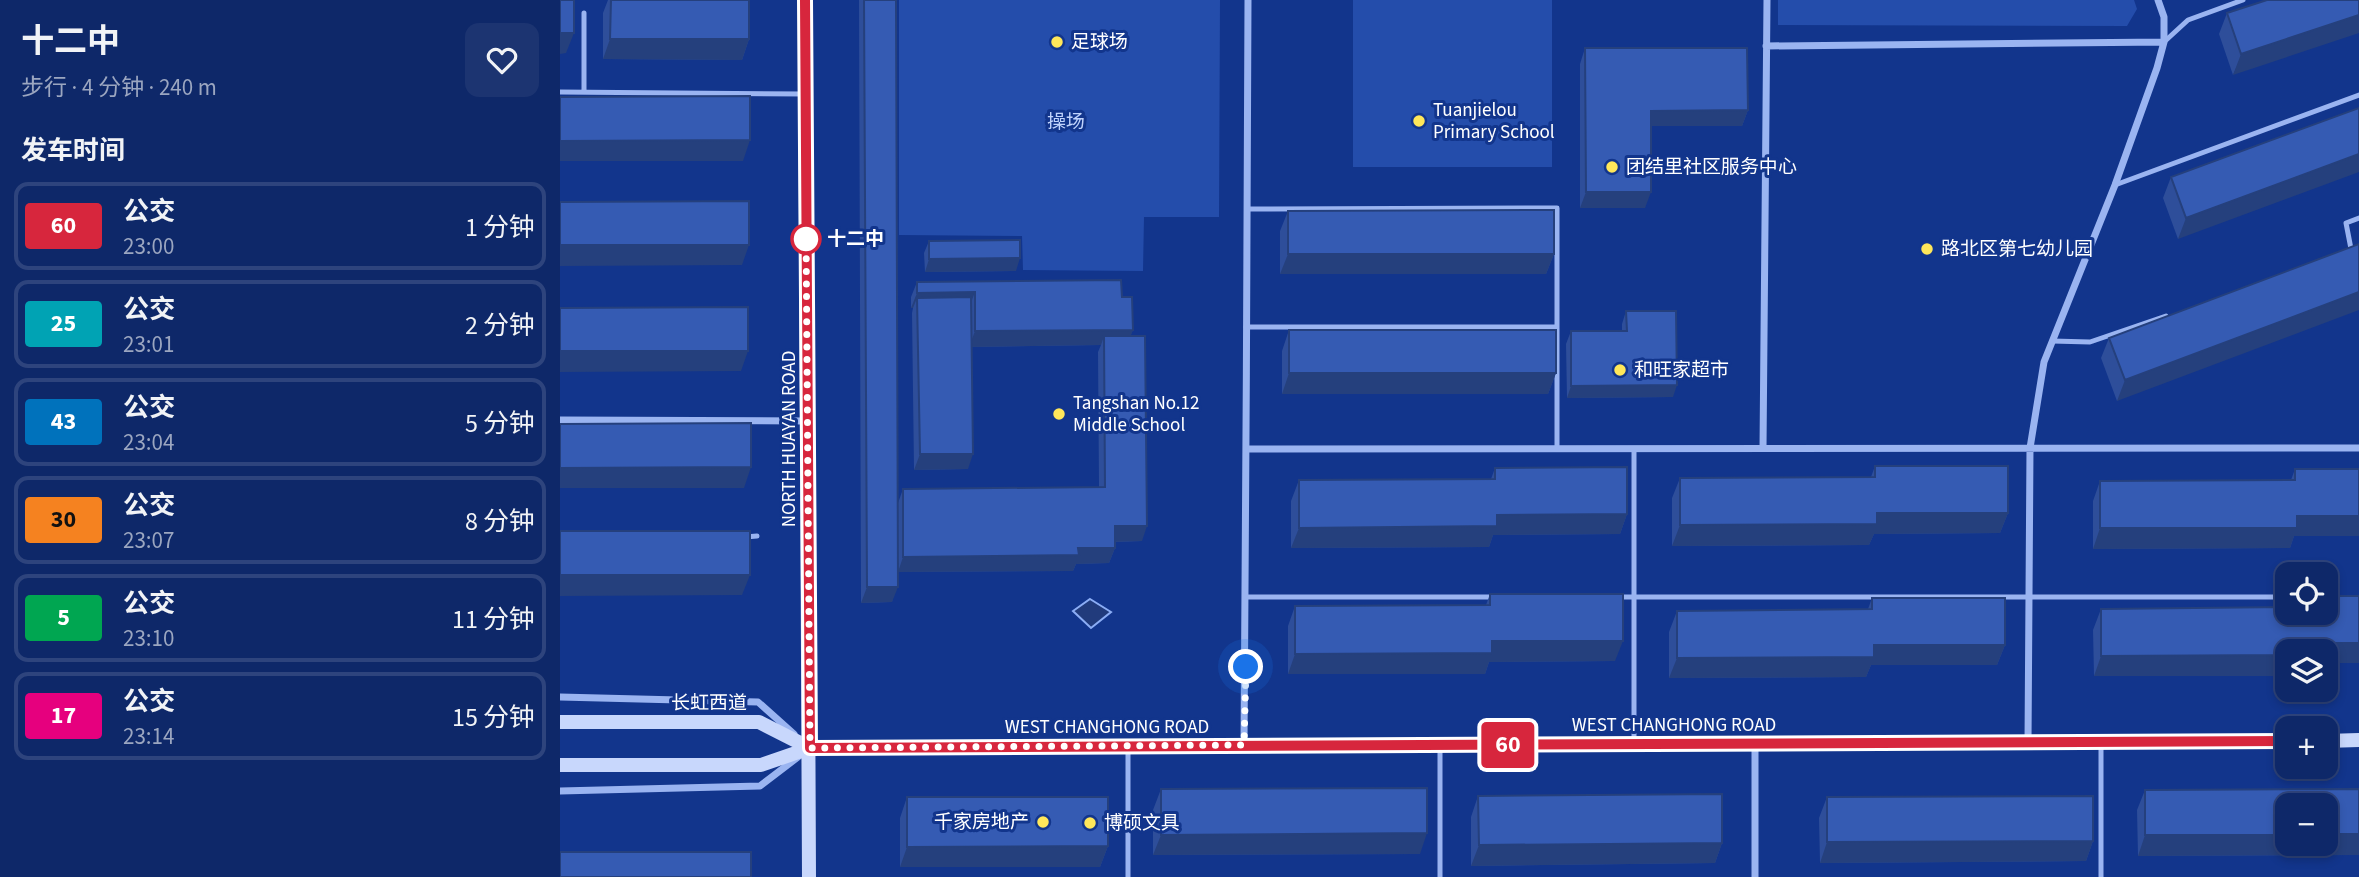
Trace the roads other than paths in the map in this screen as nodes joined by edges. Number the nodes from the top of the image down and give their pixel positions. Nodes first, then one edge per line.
1 (805, 0) edge
2 (1248, 0) edge
3 (1767, 0) edge
4 (2158, 0) edge
5 (2243, 0) edge
6 (583, 13) dead end
7 (2164, 43) junction
8 (1766, 46) junction
9 (560, 92) edge
10 (583, 92) junction
11 (804, 94) junction
12 (2359, 95) edge
13 (2115, 185) junction
14 (1247, 209) junction
15 (2359, 218) edge
16 (2351, 252) junction
17 (2338, 257) edge
18 (2355, 262) edge
19 (2168, 315) edge
20 (1246, 327) junction
21 (1557, 327) junction
22 (2052, 341) junction
23 (560, 420) edge
24 (808, 421) junction
25 (1763, 448) junction
26 (2030, 448) junction
27 (2359, 448) edge
28 (1245, 449) junction
29 (1558, 449) junction
30 (1634, 449) junction
31 (757, 536) dead end
32 (744, 537) edge
33 (1247, 597) junction
34 (1510, 597) edge
35 (1606, 597) edge
36 (1634, 597) junction
37 (2029, 597) junction
38 (2275, 597) edge
39 (560, 697) edge
40 (560, 722) edge
41 (2359, 740) edge
42 (2101, 741) junction
43 (2275, 741) edge
44 (2338, 741) edge
45 (2028, 742) junction
46 (1755, 743) junction
47 (1634, 744) junction
48 (1244, 745) junction
49 (1440, 745) junction
50 (1128, 746) junction
51 (810, 748) junction
52 (560, 765) edge
53 (560, 791) edge
54 (809, 877) edge
55 (1128, 877) edge
56 (1440, 877) edge
57 (1755, 877) edge
58 (2101, 877) edge

1 - 11 street, NORTH HUAYAN ROAD
2 - 14 street
3 - 8 street
4 - 7 street
5 - 7 lane
6 - 10 lane
7 - 8 street
7 - 13 street
8 - 25 street
9 - 10 lane
10 - 11 lane
11 - 24 street, NORTH HUAYAN ROAD
12 - 13 lane
13 - 22 street
14 - 20 street
14 - 21 lane
15 - 16 lane
16 - 17 lane
16 - 18 lane
19 - 22 lane
20 - 21 lane
20 - 28 street
21 - 29 lane
22 - 26 street
23 - 24 street
24 - 51 street, NORTH HUAYAN ROAD
25 - 26 street
25 - 30 street
26 - 27 street
26 - 37 street
28 - 29 street
28 - 33 street
29 - 30 street
30 - 36 lane
31 - 32 lane
33 - 34 lane
33 - 48 street
35 - 36 lane
36 - 37 lane
36 - 47 lane
37 - 38 lane
37 - 45 street
39 - 51 street
40 - 51 street, 长虹西道
41 - 44 street
42 - 43 street, WEST CHANGHONG ROAD
42 - 45 street, WEST CHANGHONG ROAD
42 - 58 lane
45 - 46 street, WEST CHANGHONG ROAD
46 - 47 street, WEST CHANGHONG ROAD
46 - 57 street
47 - 49 street, WEST CHANGHONG ROAD
48 - 49 street, WEST CHANGHONG ROAD
48 - 50 street, WEST CHANGHONG ROAD
49 - 56 lane
50 - 51 street, WEST CHANGHONG ROAD
50 - 55 lane
51 - 52 street
51 - 53 street
51 - 54 street, NORTH HUAYAN ROAD

